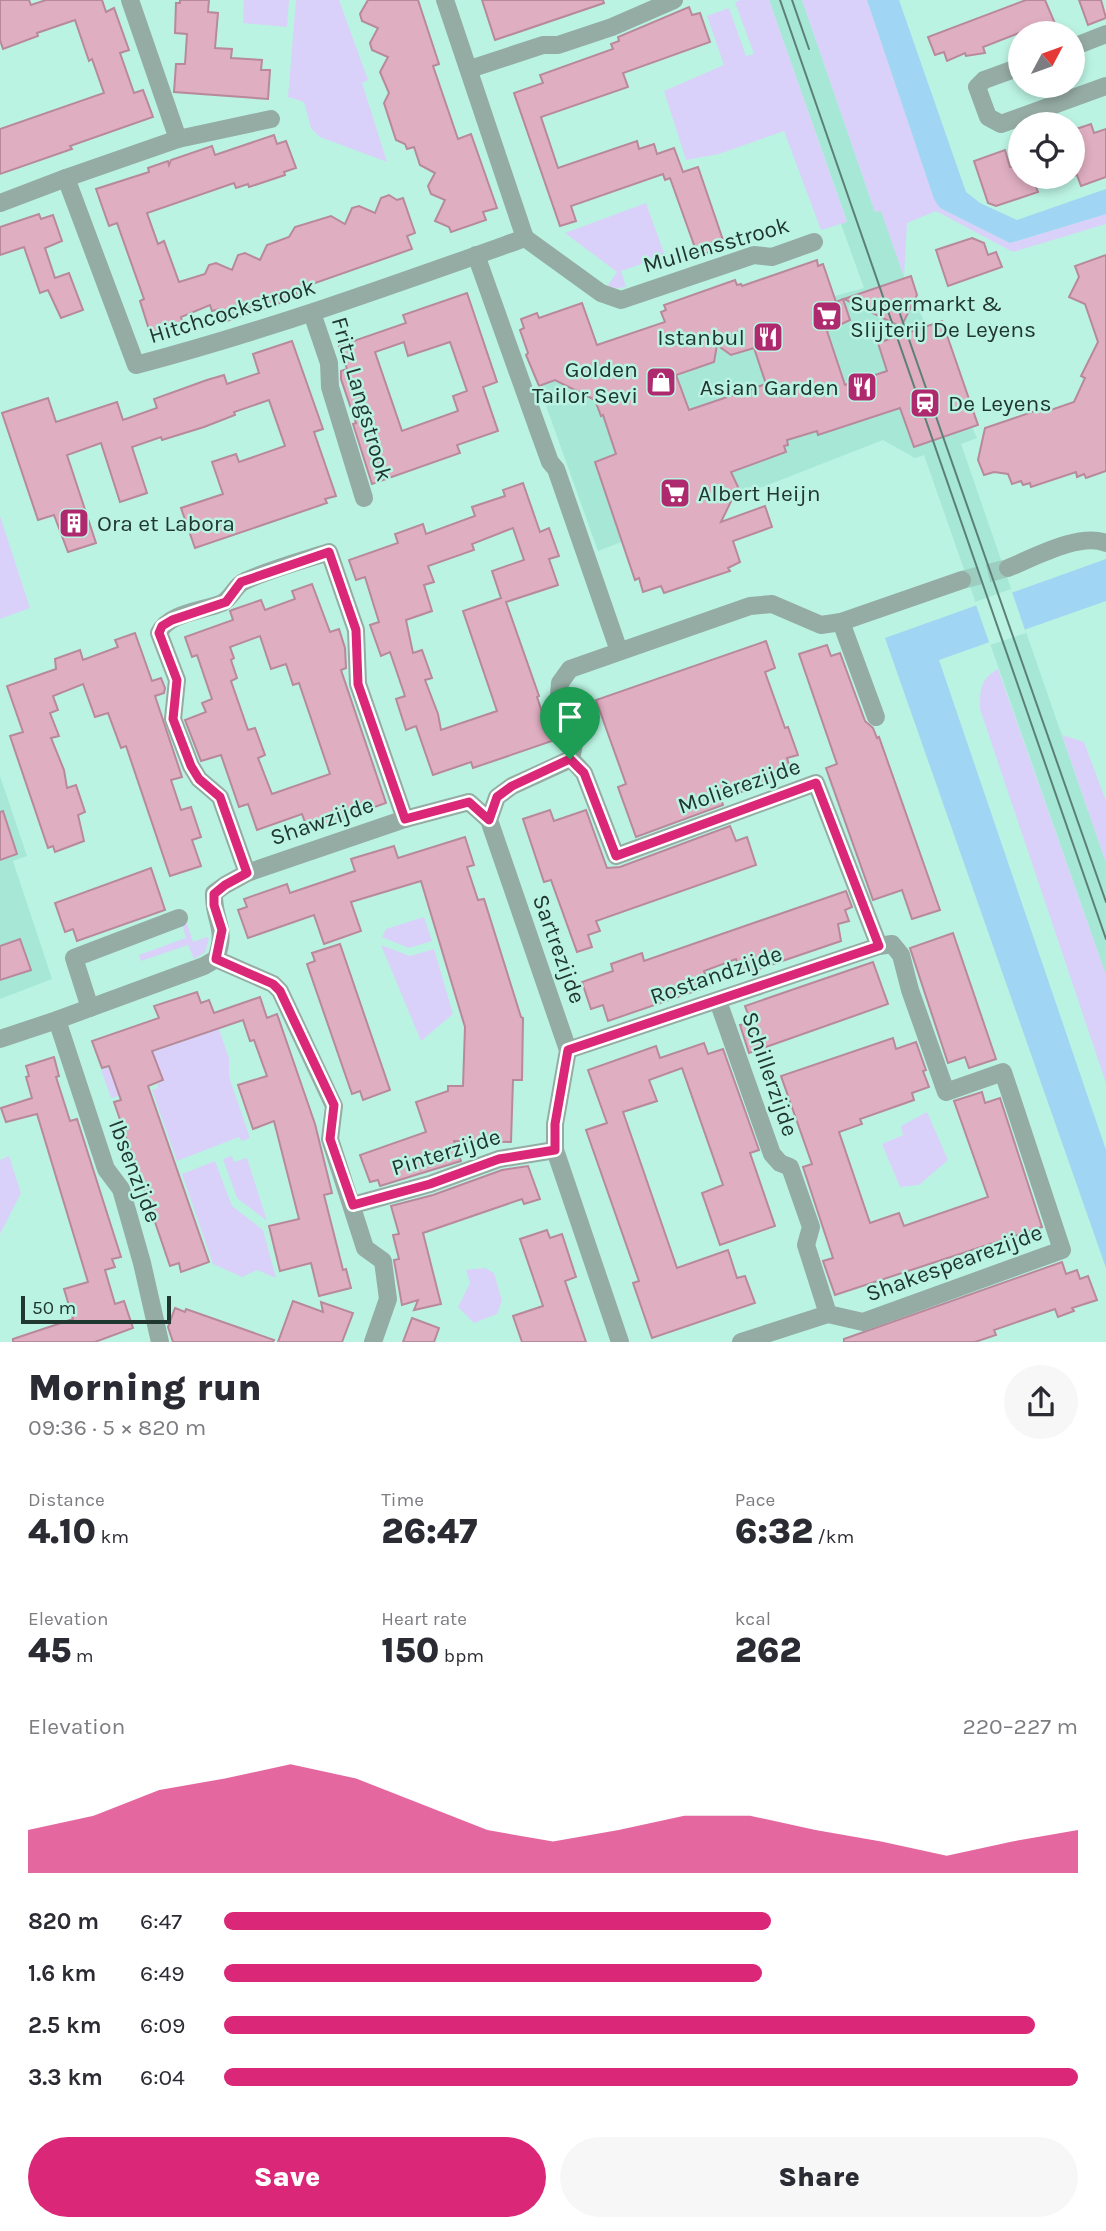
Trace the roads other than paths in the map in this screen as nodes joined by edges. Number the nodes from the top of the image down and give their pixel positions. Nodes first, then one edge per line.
1 (130, 0) edge
2 (445, 0) edge
3 (674, 0) edge
4 (1106, 34) edge
5 (1085, 42) edge
6 (470, 69) junction
7 (1008, 71) edge
8 (1106, 86) edge
9 (1085, 94) edge
10 (1073, 98) edge
11 (271, 119) dead end
12 (178, 139) junction
13 (66, 178) junction
14 (0, 203) edge
15 (525, 238) junction
16 (814, 242) dead end
17 (476, 255) junction
18 (312, 313) junction
19 (364, 498) dead end
20 (1106, 543) edge
21 (1008, 568) tunnel mouth
22 (962, 580) tunnel mouth
23 (841, 622) junction
24 (619, 651) junction
25 (876, 717) dead end
26 (570, 759) junction
27 (405, 819) junction
28 (489, 820) junction
29 (247, 873) junction
30 (179, 918) dead end
31 (879, 946) junction
32 (216, 959) junction
33 (718, 1001) junction
34 (90, 1008) junction
35 (57, 1020) junction
36 (0, 1039) edge
37 (568, 1050) junction
38 (555, 1150) junction
39 (353, 1205) junction
40 (828, 1314) junction
41 (160, 1342) edge
42 (373, 1342) edge
43 (620, 1342) edge
44 (741, 1342) edge

1 - 12 street
2 - 6 street
3 - 6 street
4 - 5 street
6 - 15 street
7 - 10 street
8 - 9 street
11 - 12 street
12 - 13 street
13 - 14 street
13 - 18 street, Hitchcockstrook
15 - 16 street, Mullensstrook
15 - 17 street, Hitchcockstrook
17 - 18 street, Hitchcockstrook
17 - 24 street
18 - 19 street, Fritz Langstrook
20 - 21 street
22 - 23 street
23 - 24 street
23 - 25 street
24 - 26 street
26 - 28 street
26 - 31 street, Molièrezijde
27 - 28 street, Shawzijde
27 - 29 street, Shawzijde
27 - 29 street
28 - 37 street, Sartrezijde
29 - 32 street, Shawzijde
30 - 34 street
31 - 33 street, Rostandzijde
31 - 40 street, Shakespearezijde
32 - 34 street
32 - 39 street
33 - 37 street, Rostandzijde
33 - 40 street, Schillerzijde
34 - 35 street
35 - 36 street
35 - 41 street, Ibsenzijde
37 - 38 street, Sartrezijde
38 - 39 street, Pinterzijde
38 - 43 street, Sartrezijde
39 - 42 street
40 - 44 street

